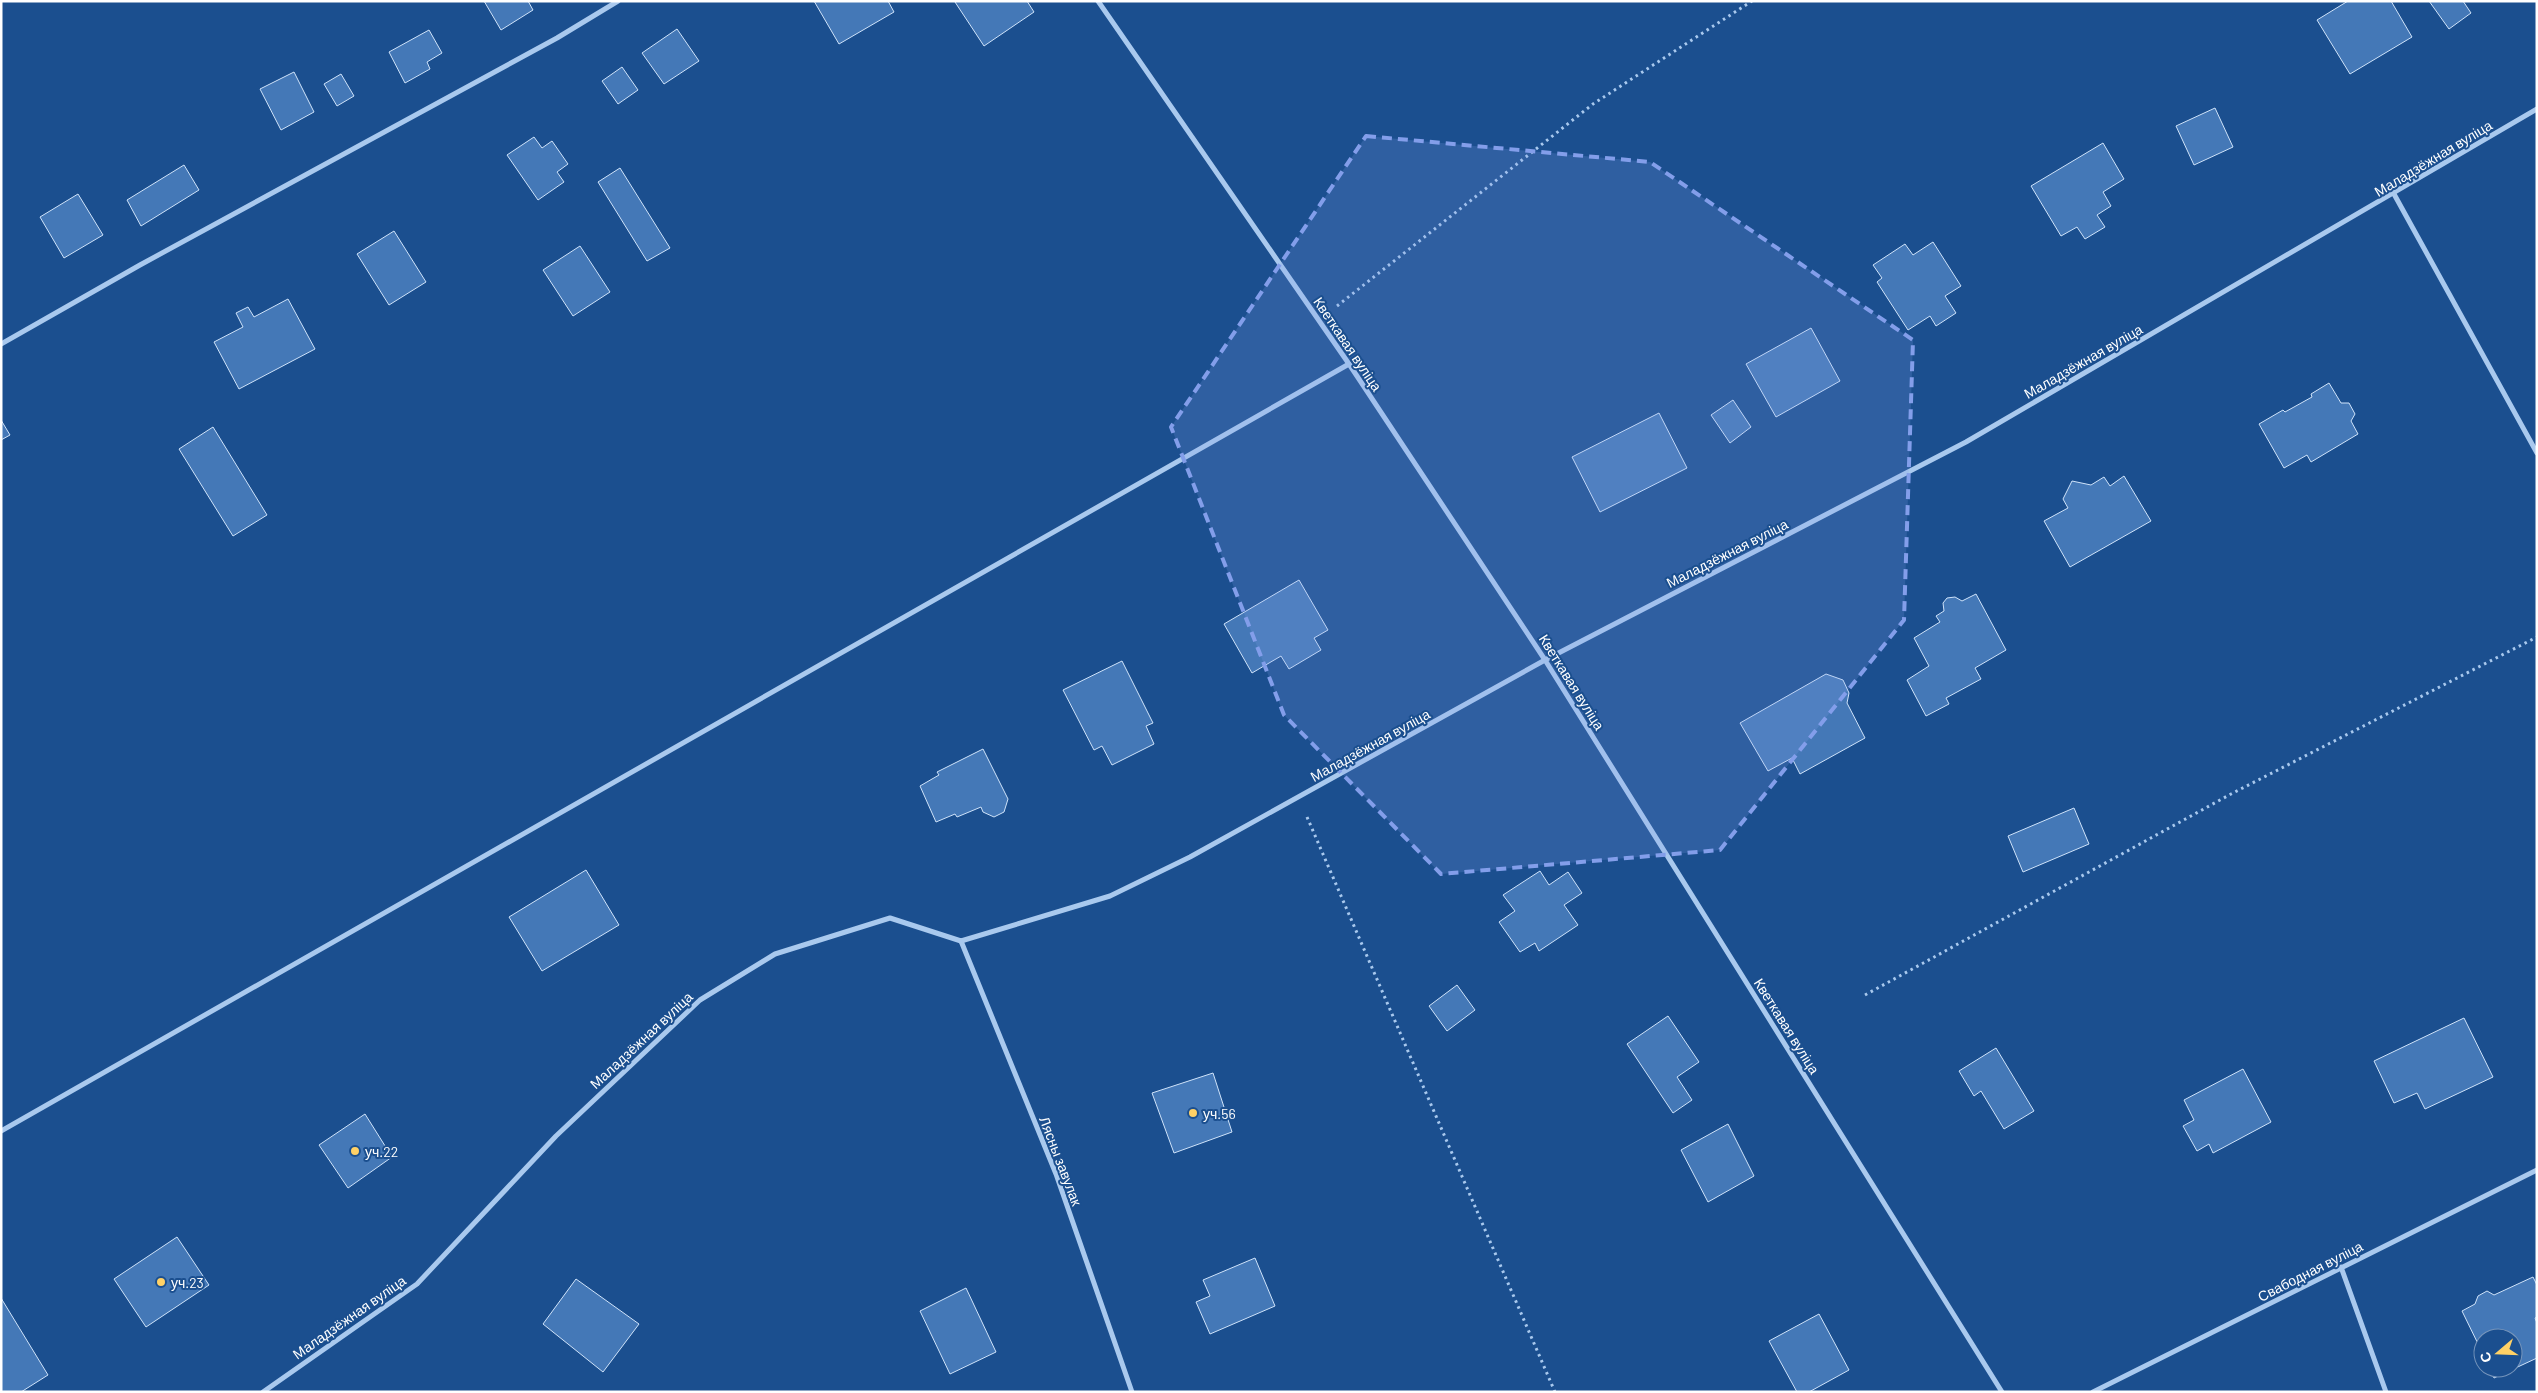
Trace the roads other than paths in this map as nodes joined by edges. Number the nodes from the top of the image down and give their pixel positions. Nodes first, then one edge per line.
1 (618, 1) edge
2 (1098, 1) edge
3 (2537, 109) edge
4 (2394, 194) junction
5 (1, 344) edge
6 (1349, 364) junction
7 (2537, 453) edge
8 (1545, 660) junction
9 (961, 941) junction
10 (1, 1131) edge
11 (2537, 1170) edge
12 (2341, 1267) junction
13 (263, 1392) edge
14 (1132, 1392) edge
15 (2002, 1392) edge
16 (2093, 1392) edge
17 (2386, 1392) edge

1 - 5 street
2 - 6 street, Кветкавая вуліца
3 - 4 street, Маладзёжная вуліца
4 - 7 street
4 - 8 street, Маладзёжная вуліца
6 - 8 street, Кветкавая вуліца
6 - 10 street
8 - 9 street, Маладзёжная вуліца
8 - 15 street, Кветкавая вуліца
9 - 13 street, Маладзёжная вуліца
9 - 14 street, Лясны завулак
11 - 12 street, Свабодная вуліца
12 - 16 street, Свабодная вуліца
12 - 17 street

